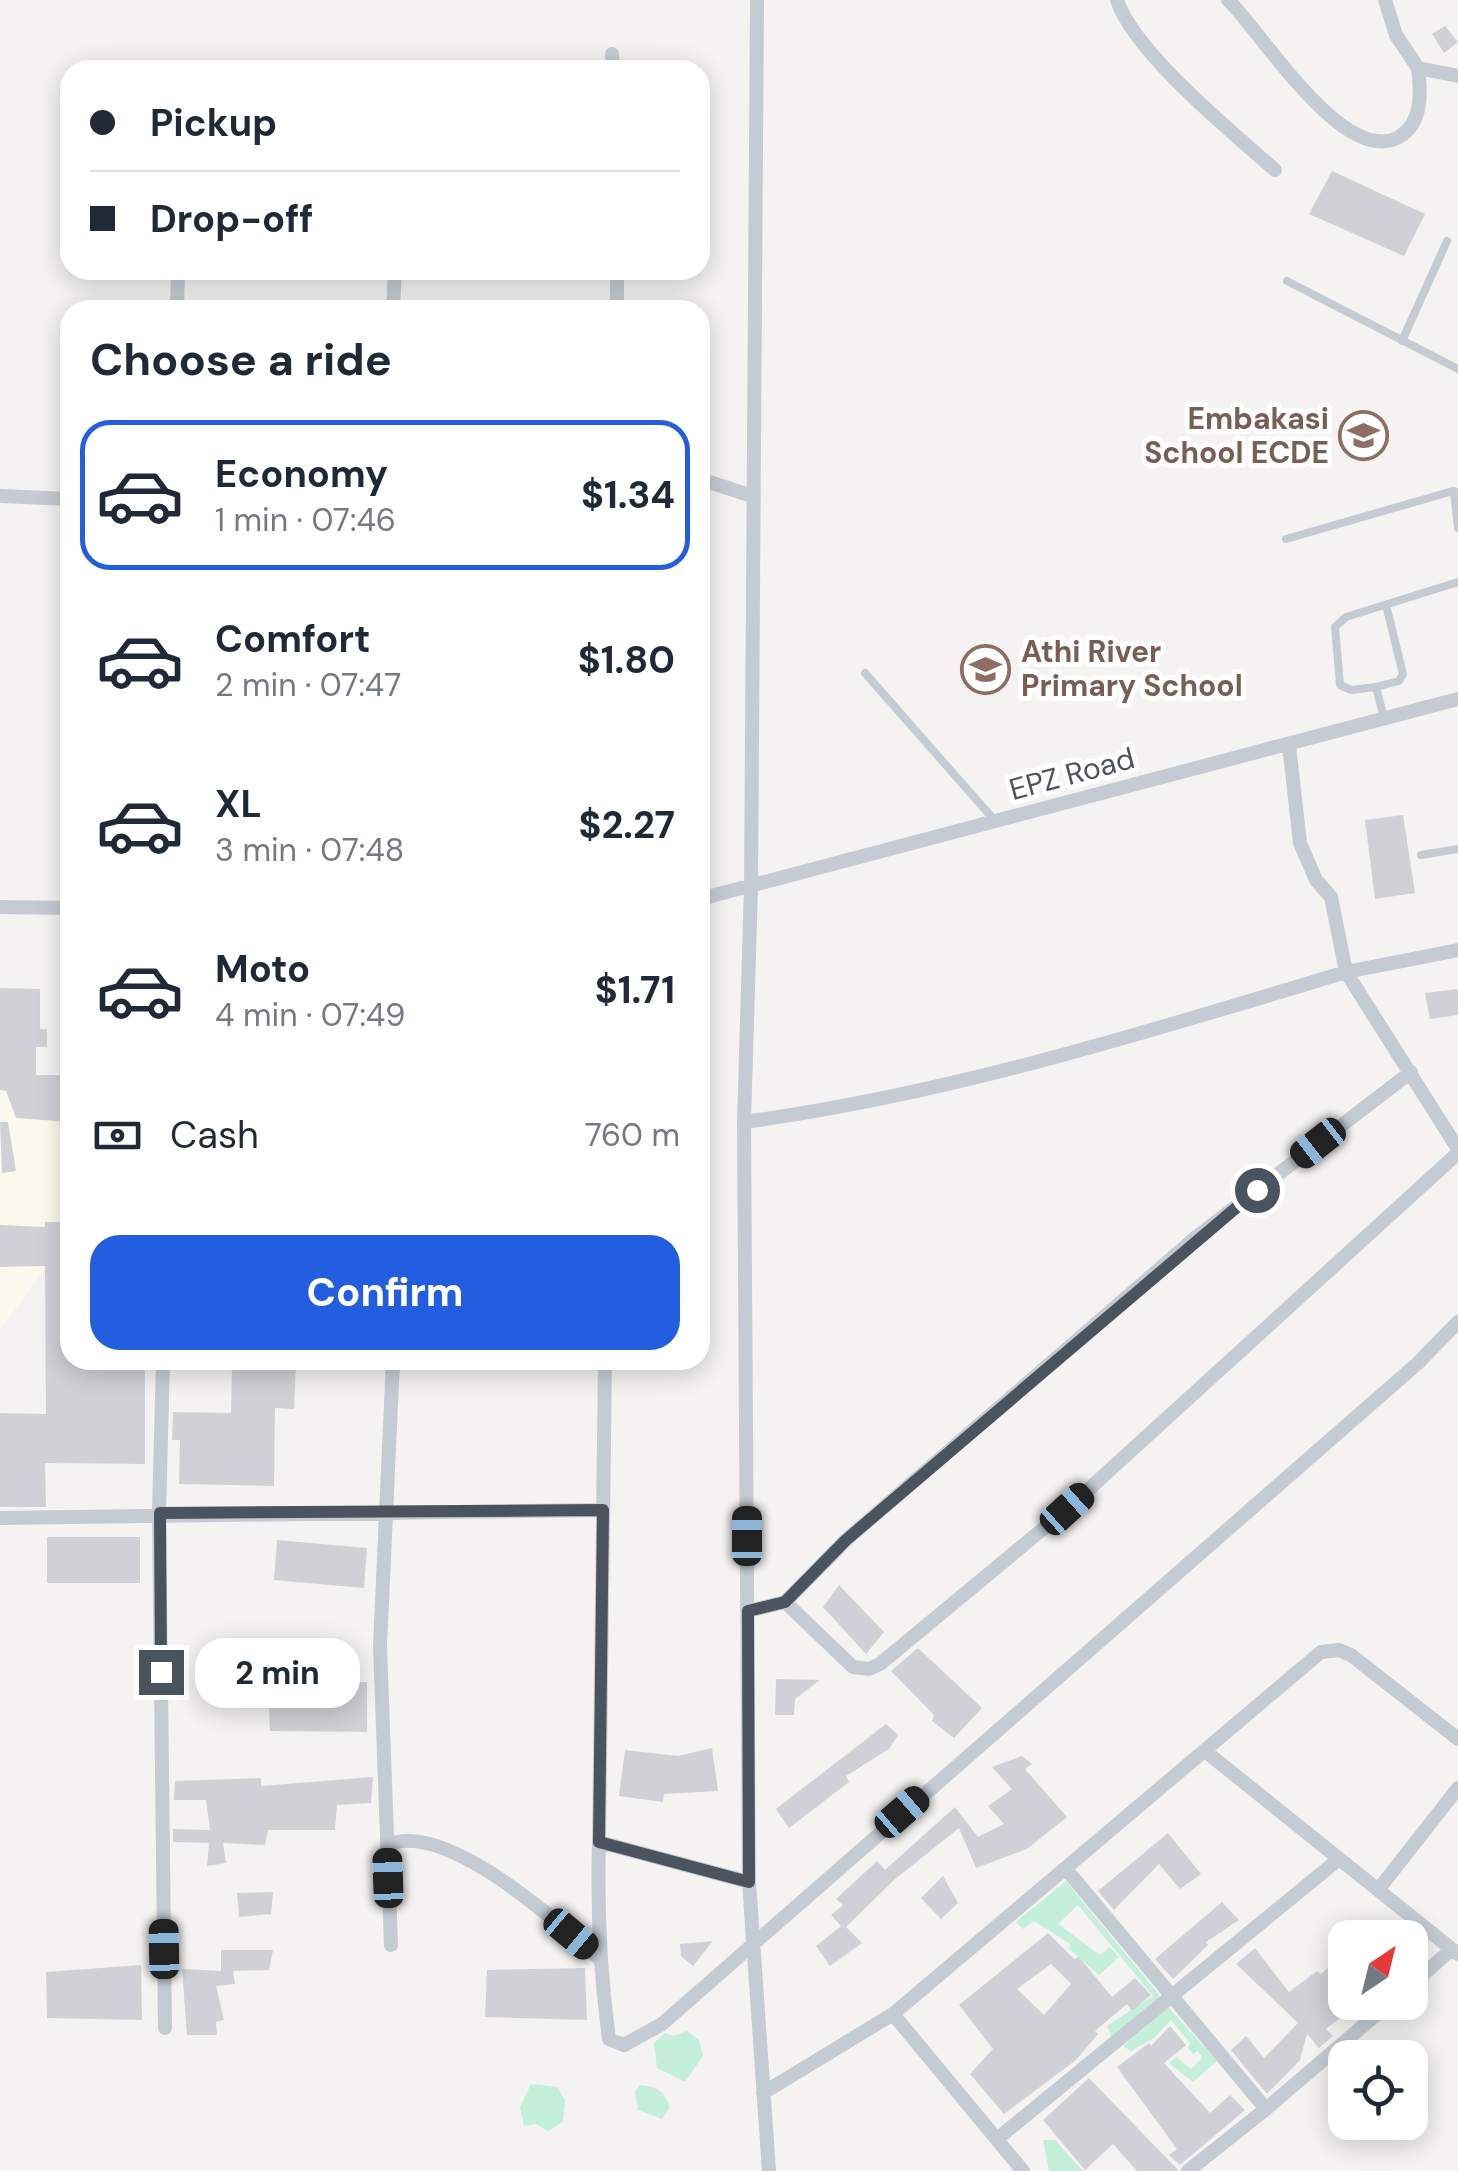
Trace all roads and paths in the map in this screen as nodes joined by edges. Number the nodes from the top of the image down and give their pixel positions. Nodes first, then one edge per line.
1 (756, 0) edge
2 (1117, 0) edge
3 (1228, 0) edge
4 (1386, 0) edge
5 (1418, 68) junction
6 (1458, 76) edge
7 (1274, 170) dead end
8 (1447, 242) dead end
9 (1287, 281) dead end
10 (1402, 340) junction
11 (1458, 369) edge
12 (710, 482) edge
13 (1456, 491) edge
14 (0, 496) edge
15 (752, 496) junction
16 (60, 499) edge
17 (1458, 528) edge
18 (1286, 538) dead end
19 (1458, 582) edge
20 (1386, 604) junction
21 (865, 673) dead end
22 (1376, 687) junction
23 (1458, 700) edge
24 (1384, 719) junction
25 (1289, 745) junction
26 (996, 822) junction
27 (1458, 849) edge
28 (1421, 855) dead end
29 (751, 887) junction
30 (710, 897) edge
31 (0, 907) edge
32 (60, 908) edge
33 (1458, 950) edge
34 (1346, 972) junction
35 (1410, 1072) junction
36 (744, 1122) junction
37 (1458, 1151) edge
38 (1458, 1322) edge
39 (163, 1370) edge
40 (392, 1370) edge
41 (605, 1370) edge
42 (603, 1510) junction
43 (160, 1513) junction
44 (384, 1514) junction
45 (0, 1518) edge
46 (785, 1602) junction
47 (748, 1611) junction
48 (1458, 1739) edge
49 (1205, 1751) junction
50 (1458, 1788) edge
51 (599, 1842) junction
52 (387, 1845) junction
53 (1339, 1858) junction
54 (1066, 1869) junction
55 (749, 1882) junction
56 (1378, 1890) junction
57 (752, 1944) junction
58 (391, 1945) dead end
59 (1455, 1952) edge
60 (600, 1959) junction
61 (1428, 1972) edge
62 (1172, 1996) junction
63 (893, 2014) junction
64 (1369, 2020) edge
65 (165, 2028) dead end
66 (762, 2093) junction
67 (1266, 2109) junction
68 (997, 2139) junction
69 (1008, 2153) junction
70 (769, 2171) edge
71 (1008, 2171) edge
72 (1022, 2171) edge
73 (1188, 2171) edge

1 - 15 street
2 - 7 street
3 - 5 street
4 - 5 street
5 - 6 street
8 - 10 lane
9 - 10 lane
10 - 11 lane
12 - 15 street
13 - 17 lane
13 - 18 lane
14 - 16 street
15 - 29 street
19 - 20 lane
20 - 22 lane
20 - 22 lane
21 - 26 lane
22 - 24 lane
23 - 24 street, EPZ Road
24 - 25 street, EPZ Road
25 - 26 street, EPZ Road
25 - 34 street
26 - 29 street, EPZ Road
27 - 28 lane
29 - 30 street, EPZ Road
29 - 36 street
31 - 32 street
33 - 34 street
34 - 35 street
34 - 36 street
35 - 37 street
35 - 46 street
36 - 47 street
37 - 46 street
38 - 57 street
39 - 43 street
40 - 44 street
41 - 42 street
42 - 44 street
42 - 51 street
43 - 44 street
43 - 45 street
43 - 65 street
44 - 52 street
46 - 47 street
47 - 55 street
48 - 49 street
49 - 53 street
49 - 54 street
50 - 56 street
51 - 55 street
51 - 60 street
52 - 58 street
52 - 60 street
53 - 56 street
53 - 62 street
54 - 62 street
54 - 63 street
55 - 57 street
56 - 59 street
57 - 60 street
57 - 66 street
59 - 61 street
62 - 67 street
62 - 68 street
63 - 66 street
63 - 68 street
64 - 67 street
66 - 70 street
67 - 73 street
68 - 69 street
69 - 71 street
69 - 72 street

